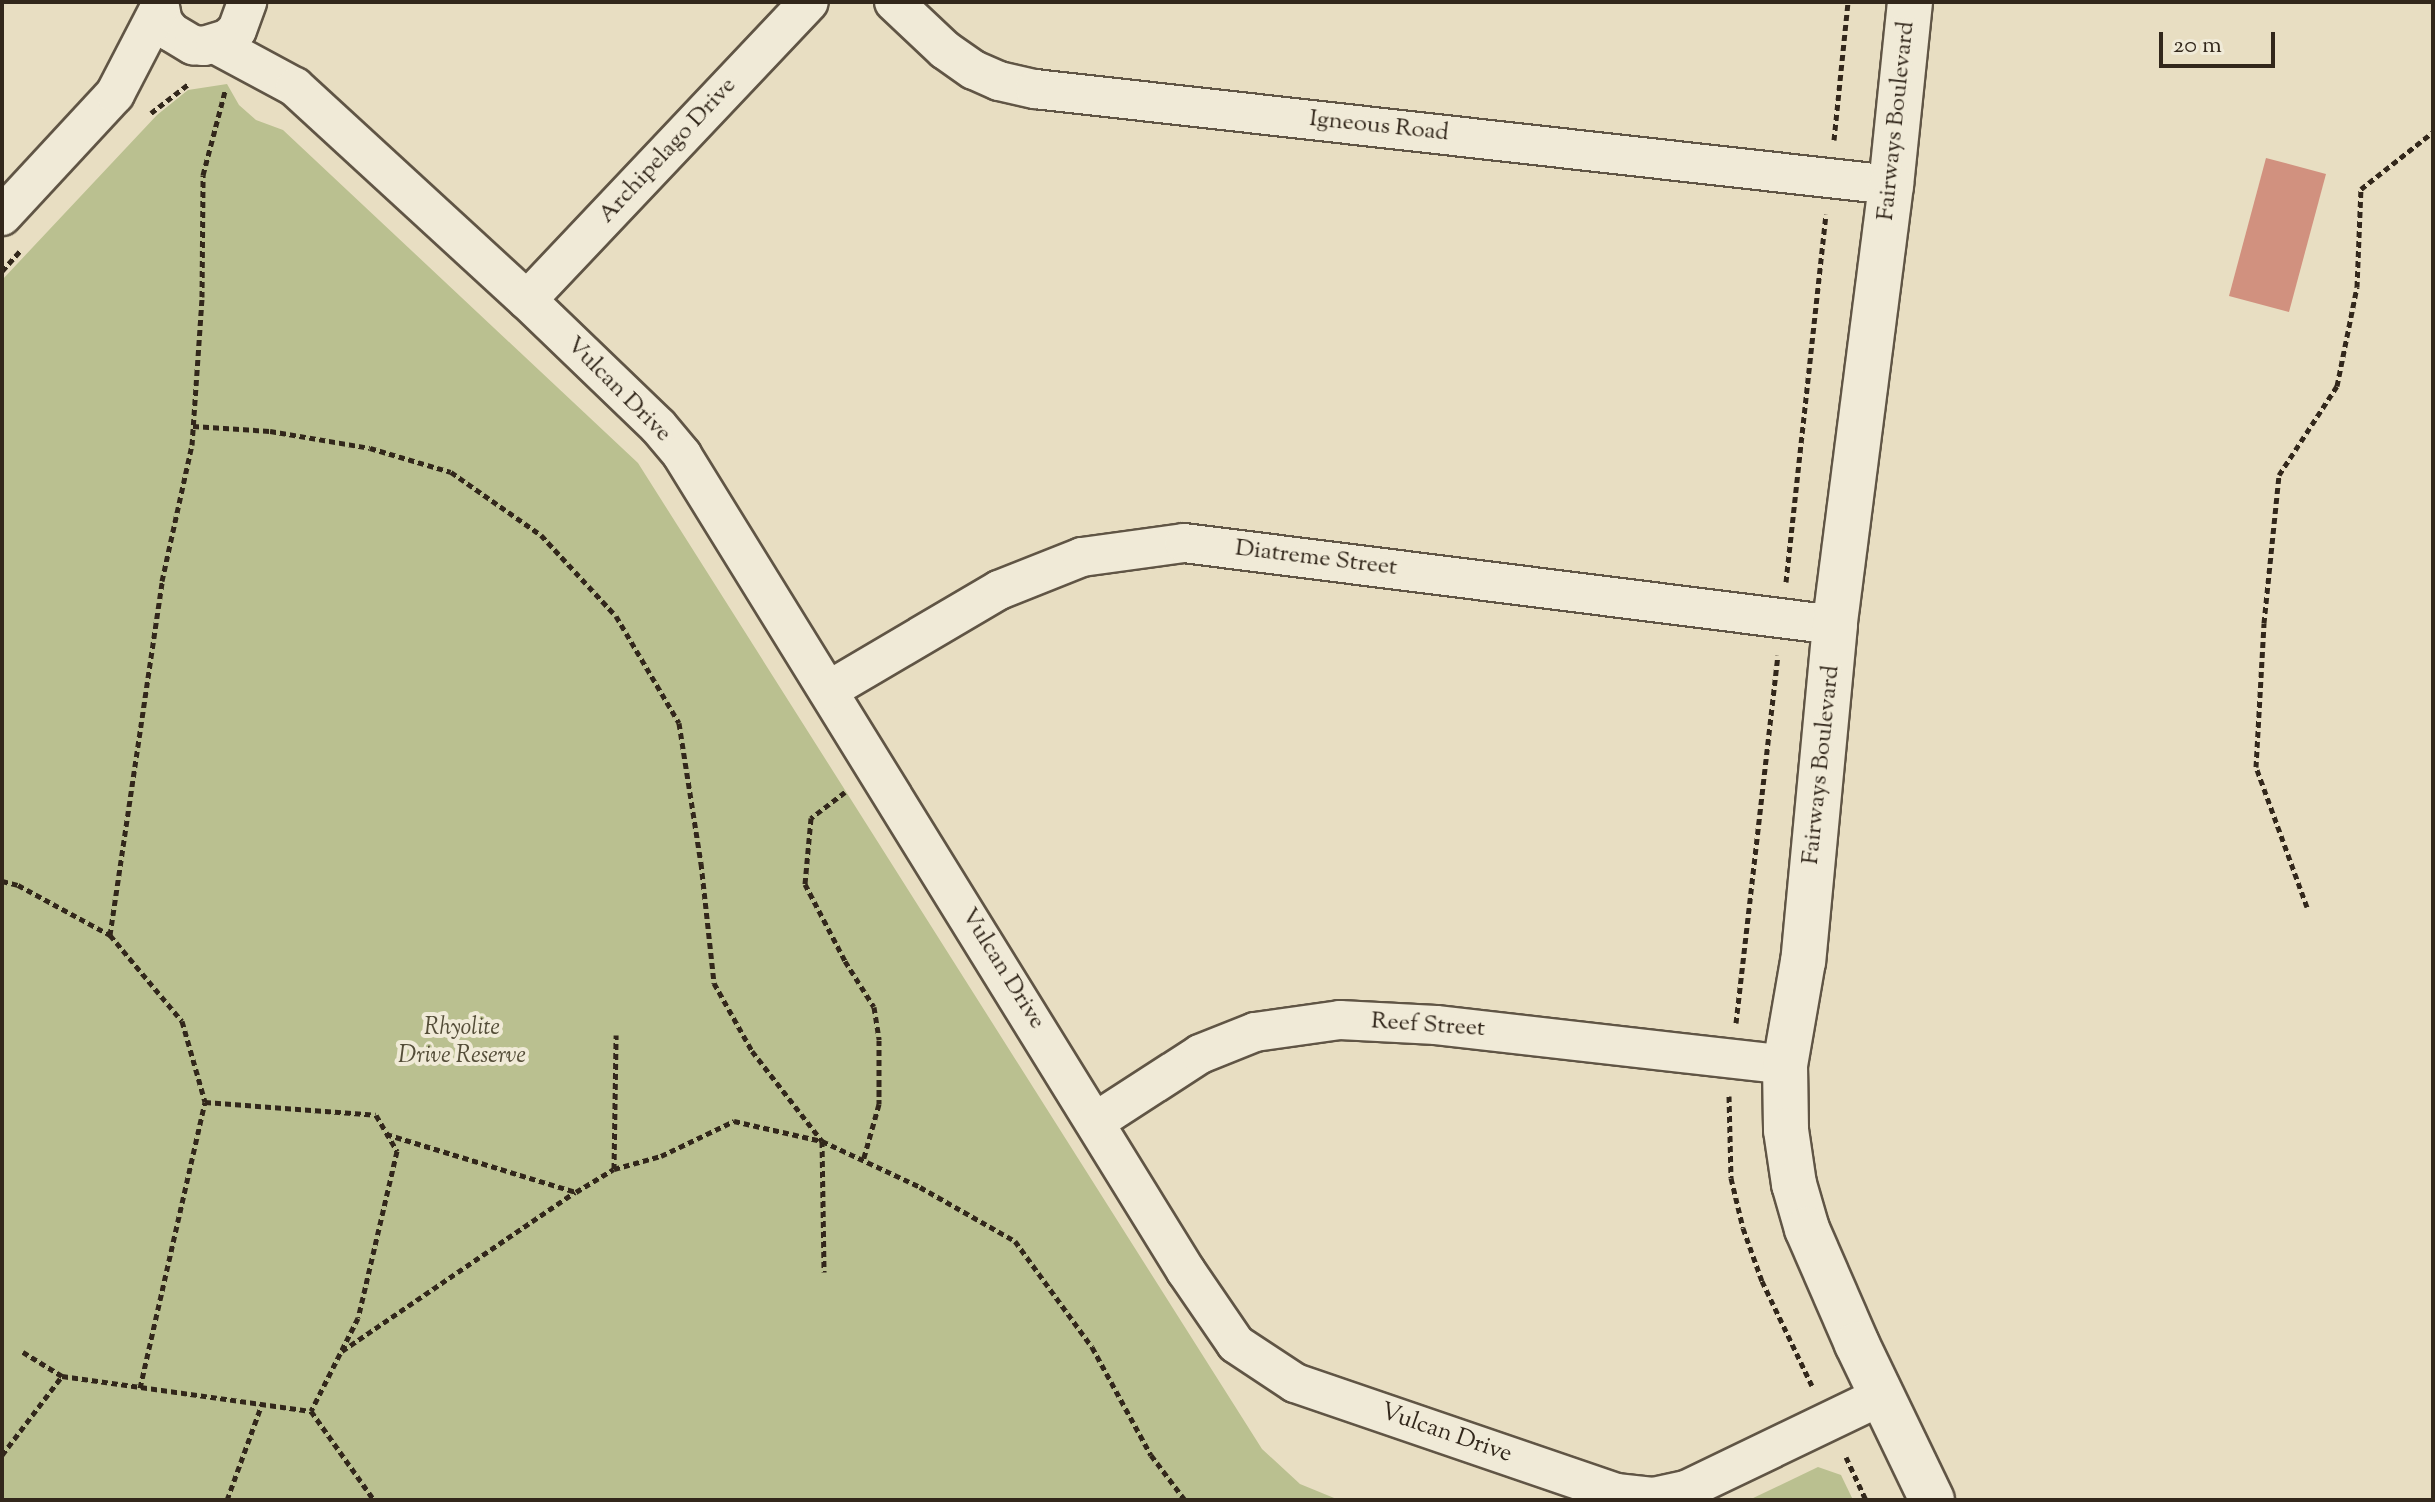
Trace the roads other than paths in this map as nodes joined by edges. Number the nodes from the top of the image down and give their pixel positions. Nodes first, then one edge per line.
1 (809, 2) edge
2 (894, 2) edge
3 (1910, 2) edge
4 (247, 5) edge
5 (159, 6) edge
6 (203, 56) junction
7 (295, 87) junction
8 (115, 94) junction
9 (1891, 185) junction
10 (2, 216) edge
11 (527, 300) junction
12 (1835, 625) junction
13 (829, 690) junction
14 (1785, 1065) junction
15 (1095, 1122) junction
16 (1881, 1396) junction
17 (1932, 1500) edge

1 - 11 street, Archipelago Drive
2 - 9 street, Igneous Road
3 - 9 street, Fairways Boulevard
4 - 6 street
4 - 7 street, Vulcan Drive
5 - 6 street, Vulcan Drive
5 - 8 street
6 - 7 street, Vulcan Drive
6 - 8 street
7 - 11 street, Vulcan Drive
8 - 10 street
9 - 12 street, Fairways Boulevard
11 - 13 street, Vulcan Drive
12 - 13 street, Diatreme Street
12 - 14 street, Fairways Boulevard
13 - 15 street, Vulcan Drive
14 - 15 street, Reef Street
14 - 16 street, Fairways Boulevard
15 - 16 street, Vulcan Drive
16 - 17 street, Fairways Boulevard

